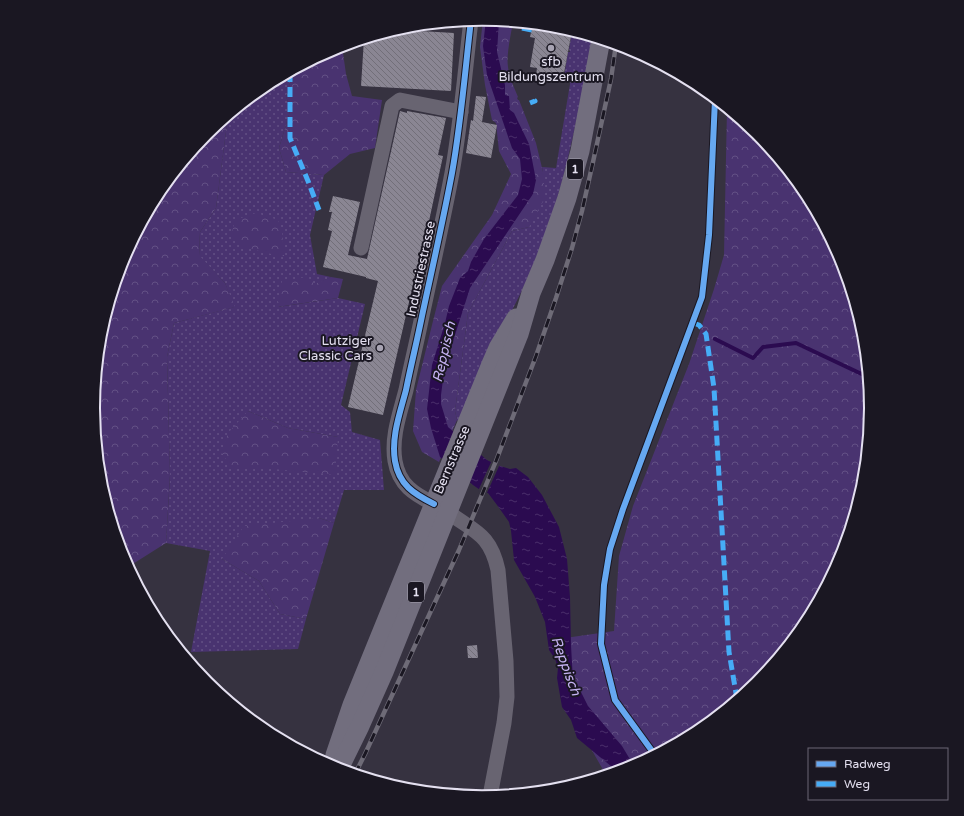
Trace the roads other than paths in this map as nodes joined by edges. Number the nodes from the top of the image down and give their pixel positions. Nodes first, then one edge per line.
1 (470, 26) edge
2 (600, 45) edge
3 (461, 112) junction
4 (360, 248) dead end
5 (441, 508) junction
6 (334, 760) edge
7 (342, 763) edge
8 (491, 790) edge

1 - 3 street, Industriestrasse
2 - 5 main road, Bernstrasse / 1
3 - 4 street
3 - 5 street, Industriestrasse
5 - 6 main road, Bernstrasse / 1
5 - 7 main road, Bernstrasse / 1
5 - 8 street, Industriestrasse

